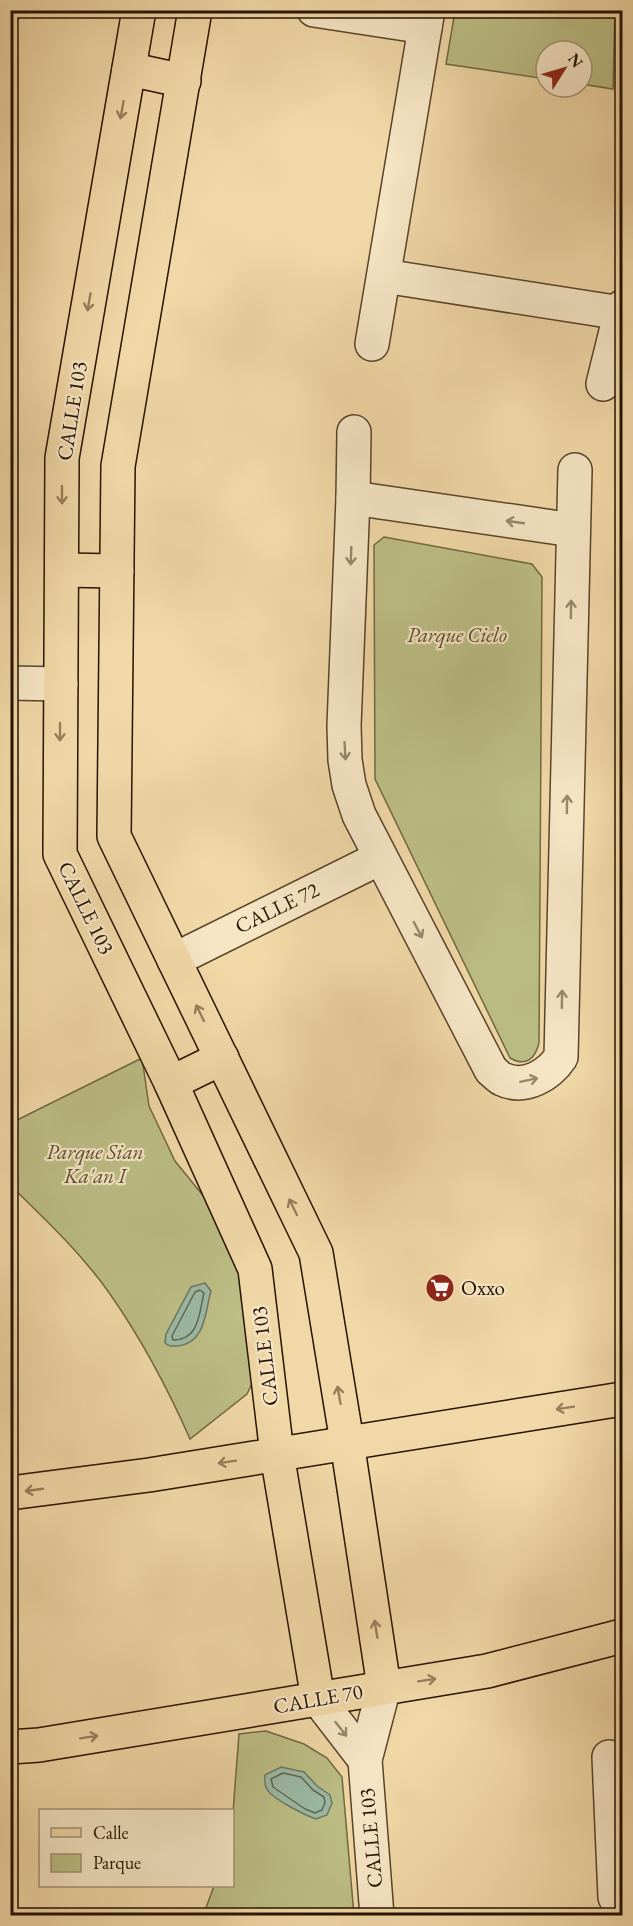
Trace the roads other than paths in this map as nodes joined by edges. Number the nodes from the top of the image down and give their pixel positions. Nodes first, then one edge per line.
1 (139, 10) edge
2 (195, 10) edge
3 (314, 10) edge
4 (427, 19) edge
5 (129, 69) junction
6 (183, 81) junction
7 (384, 276) junction
8 (622, 310) edge
9 (372, 344) dead end
10 (603, 384) dead end
11 (354, 432) dead end
12 (575, 470) dead end
13 (353, 498) junction
14 (573, 530) junction
15 (62, 570) junction
16 (117, 571) junction
17 (10, 683) edge
18 (61, 684) junction
19 (380, 858) junction
20 (174, 960) junction
21 (222, 1058) junction
22 (171, 1083) junction
23 (622, 1399) edge
24 (347, 1442) junction
25 (277, 1454) junction
26 (10, 1493) edge
27 (622, 1636) edge
28 (384, 1687) junction
29 (318, 1699) junction
30 (25, 1746) edge
31 (609, 1757) dead end
32 (365, 1760) junction
33 (10, 1766) edge
34 (622, 1912) edge
35 (377, 1916) edge

1 - 5 main road, CALLE 103
2 - 6 main road, CALLE 103
3 - 4 street
4 - 7 street
5 - 6 main road
5 -> 15 main road, CALLE 103
6 - 16 main road, CALLE 103
7 - 8 street
7 - 9 street
8 - 10 street
11 - 13 street
12 - 14 street
14 -> 13 street
13 -> 19 street
19 -> 14 street
15 - 16 main road
15 - 18 main road, CALLE 103
16 - 20 main road, CALLE 103
17 - 18 street
18 -> 22 main road, CALLE 103
19 - 20 street, CALLE 72
21 -> 20 main road, CALLE 103
21 - 22 main road
24 -> 21 main road, CALLE 103
22 - 25 main road, CALLE 103
23 -> 24 main road
24 - 25 main road
28 -> 24 main road, CALLE 103
25 -> 26 main road
25 - 29 main road, CALLE 103
28 -> 27 main road, CALLE 70
28 - 29 main road, CALLE 70
28 - 32 street, CALLE 103
30 -> 29 main road, CALLE 70
29 -> 32 street, CALLE 103
30 - 33 main road
31 - 34 street
32 - 35 street, CALLE 103

